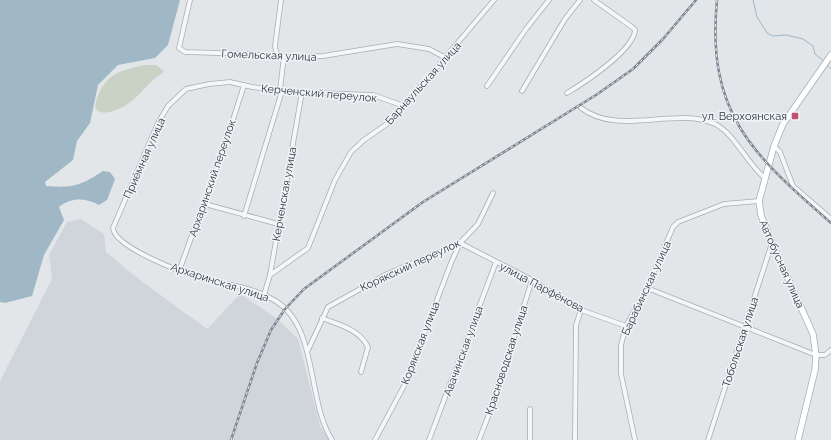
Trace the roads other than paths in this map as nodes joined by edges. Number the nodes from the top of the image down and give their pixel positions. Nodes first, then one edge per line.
1 (190, 0) edge
2 (281, 0) edge
3 (494, 0) edge
4 (549, 0) edge
5 (580, 0) edge
6 (594, 0) edge
7 (831, 54) edge
8 (277, 56) junction
9 (284, 56) junction
10 (446, 58) junction
11 (244, 85) junction
12 (487, 86) dead end
13 (186, 89) joint
14 (281, 90) junction
15 (522, 91) dead end
16 (302, 92) junction
17 (567, 93) dead end
18 (404, 106) junction
19 (581, 108) dead end
20 (774, 146) junction
21 (765, 178) junction
22 (493, 193) dead end
23 (760, 201) junction
24 (205, 204) junction
25 (244, 216) junction
26 (831, 220) edge
27 (278, 224) junction
28 (115, 235) joint
29 (460, 243) junction
30 (772, 244) junction
31 (496, 262) junction
32 (179, 271) junction
33 (270, 275) junction
34 (532, 280) junction
35 (647, 288) junction
36 (264, 295) junction
37 (581, 310) junction
38 (322, 318) junction
39 (626, 326) junction
40 (745, 327) junction
41 (831, 350) edge
42 (308, 351) junction
43 (816, 355) junction
44 (361, 372) dead end
45 (530, 409) dead end
46 (332, 440) edge
47 (376, 440) edge
48 (429, 440) edge
49 (479, 440) edge
50 (530, 440) edge
51 (575, 440) edge
52 (635, 440) edge
53 (708, 440) edge
54 (798, 440) edge

1 - 8 street, Гомельская улица
2 - 8 street
3 - 10 street, Барнаульская улица
4 - 12 street
5 - 15 street
6 - 17 street
7 - 20 street, Автобусная улица
8 - 9 street, Гомельская улица
9 - 10 street, Гомельская улица
9 - 14 street
10 - 18 street, Барнаульская улица
11 - 13 street, Керченский переулок
11 - 14 street, Керченский переулок
11 - 24 street, Архаринский переулок
13 - 28 street, Приёмная улица
14 - 16 street, Керченский переулок
14 - 25 street
16 - 18 street, Керченский переулок
16 - 27 street, Керченская улица
18 - 33 street, Барнаульская улица
19 - 21 street
20 - 21 street, Автобусная улица
20 - 26 street
21 - 23 street, Автобусная улица
22 - 29 street, Корякский переулок
23 - 30 street, Автобусная улица
23 - 35 street, Барабинская улица
24 - 25 street
24 - 32 street, Архаринский переулок
25 - 27 street
27 - 33 street, Керченская улица
28 - 32 street, Архаринская улица
29 - 31 street, улица Парфёнова
29 - 38 street, Корякский переулок
29 - 47 street, Корякская улица
30 - 40 street, Тобольская улица
30 - 43 street, Автобусная улица
31 - 34 street, улица Парфёнова
31 - 48 street, Авачинская улица
32 - 36 street, Архаринская улица
33 - 36 street, Керченская улица
34 - 37 street, улица Парфёнова
34 - 49 street, Красноводская улица
35 - 39 street, Барабинская улица
35 - 40 street
36 - 42 street, Архаринская улица
37 - 39 street, улица Парфёнова
37 - 51 street
38 - 42 street, Корякский переулок
38 - 44 street
39 - 52 street, Барабинская улица
40 - 43 street
40 - 53 street, Тобольская улица
41 - 43 street
42 - 46 street, Архаринская улица
43 - 54 street, Автобусная улица
45 - 50 street

